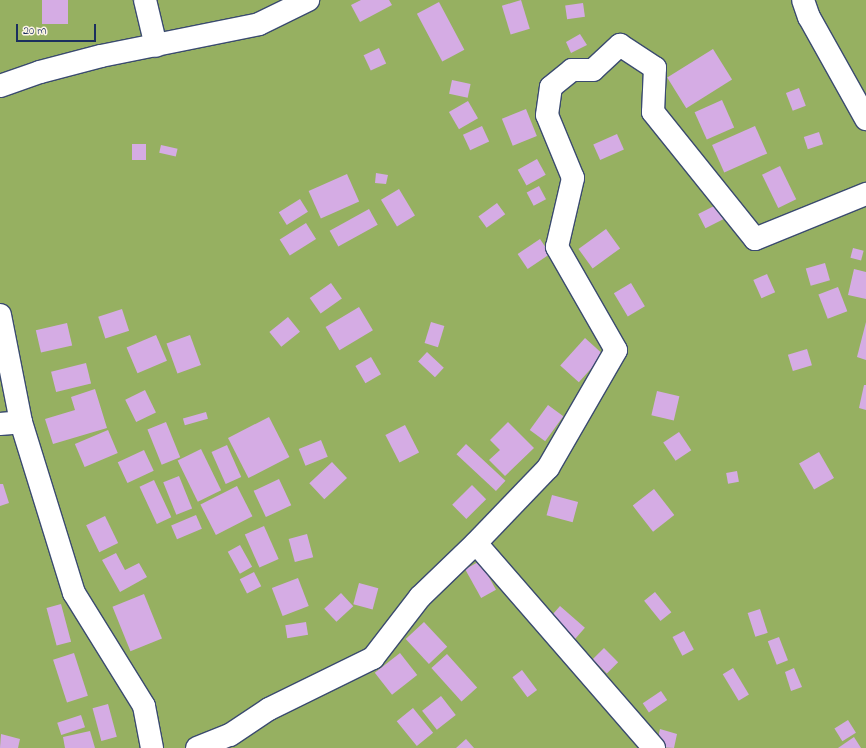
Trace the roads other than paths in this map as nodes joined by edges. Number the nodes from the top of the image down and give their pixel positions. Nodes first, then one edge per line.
1 (145, 0) edge
2 (308, 0) edge
3 (803, 0) edge
4 (156, 46) junction
5 (0, 86) edge
6 (866, 119) edge
7 (866, 194) edge
8 (0, 315) edge
9 (21, 422) junction
10 (0, 424) edge
11 (476, 543) junction
12 (152, 748) edge
13 (197, 748) edge
14 (654, 748) edge

1 - 4 street
2 - 4 street
3 - 6 street
4 - 5 street
7 - 11 street
8 - 9 street
9 - 10 street
9 - 12 street
11 - 13 street
11 - 14 street

